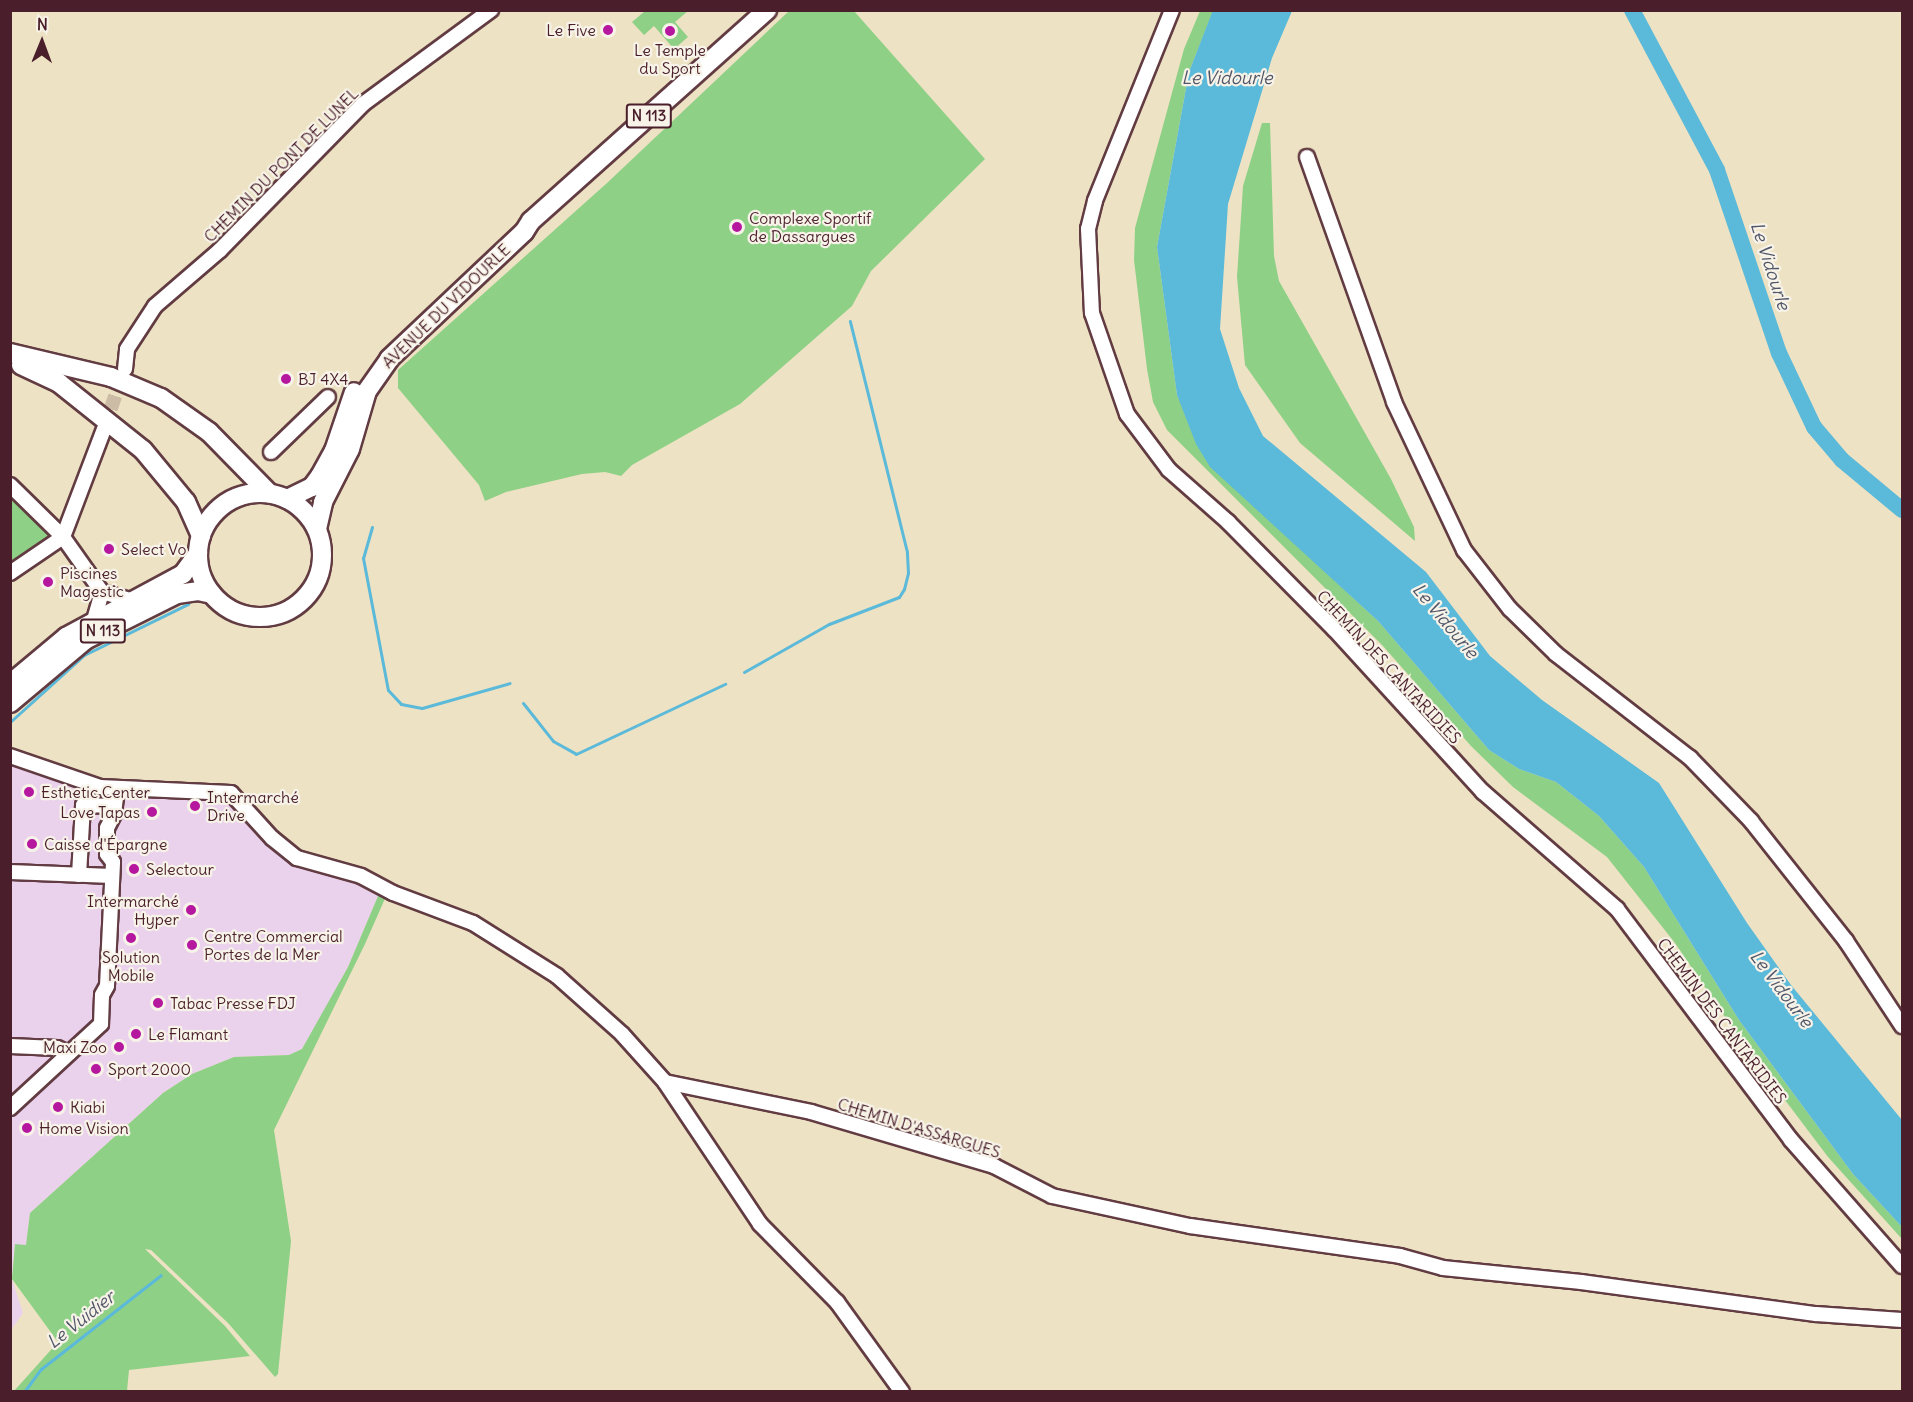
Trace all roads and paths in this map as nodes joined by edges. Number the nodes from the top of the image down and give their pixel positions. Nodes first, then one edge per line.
1 (491, 10) edge
2 (767, 10) edge
3 (1172, 10) edge
4 (1307, 157) dead end
5 (531, 221) junction
6 (10, 353) edge
7 (10, 361) edge
8 (125, 369) tunnel mouth
9 (328, 398) dead end
10 (104, 429) tunnel mouth
11 (271, 452) dead end
12 (10, 484) edge
13 (269, 493) junction
14 (287, 499) junction
15 (317, 529) junction
16 (63, 537) junction
17 (199, 544) junction
18 (10, 573) edge
19 (102, 592) junction
20 (212, 594) junction
21 (133, 601) junction
22 (94, 620) junction
23 (10, 684) edge
24 (10, 703) edge
25 (10, 756) edge
26 (117, 790) junction
27 (114, 806) junction
28 (10, 872) edge
29 (79, 875) junction
30 (112, 876) junction
31 (1902, 1026) edge
32 (10, 1046) edge
33 (10, 1050) edge
34 (69, 1053) junction
35 (57, 1064) junction
36 (665, 1082) junction
37 (10, 1108) edge
38 (1902, 1266) edge
39 (1902, 1320) edge
40 (902, 1392) edge

1 - 8 street, CHEMIN DU PONT DE LUNEL
2 - 5 main road, AVENUE DU VIDOURLE / N 113
3 - 38 street, CHEMIN DES CANTARIDIES
4 - 31 street
5 - 14 main road, AVENUE DU VIDOURLE / N 113
5 - 15 main road, AVENUE DU VIDOURLE / N 113
6 - 13 main road
7 - 17 main road
9 - 11 street
10 - 16 street
12 - 16 street
13 - 14 main road
13 - 17 main road
14 - 15 main road
15 - 20 main road
16 - 18 street
16 - 19 street
17 - 20 main road
17 - 21 main road, N 113
19 - 21 street
19 - 22 street
20 - 24 main road, N 113
21 - 22 main road, N 113
22 - 23 main road, N 113
25 - 26 street
26 - 27 street
26 - 36 street
27 - 29 street
27 - 30 street
28 - 29 street
29 - 30 street
30 - 34 street
32 - 34 street
33 - 35 street
34 - 35 street
35 - 37 street
36 - 39 street, CHEMIN D'ASSARGUES
36 - 40 street

